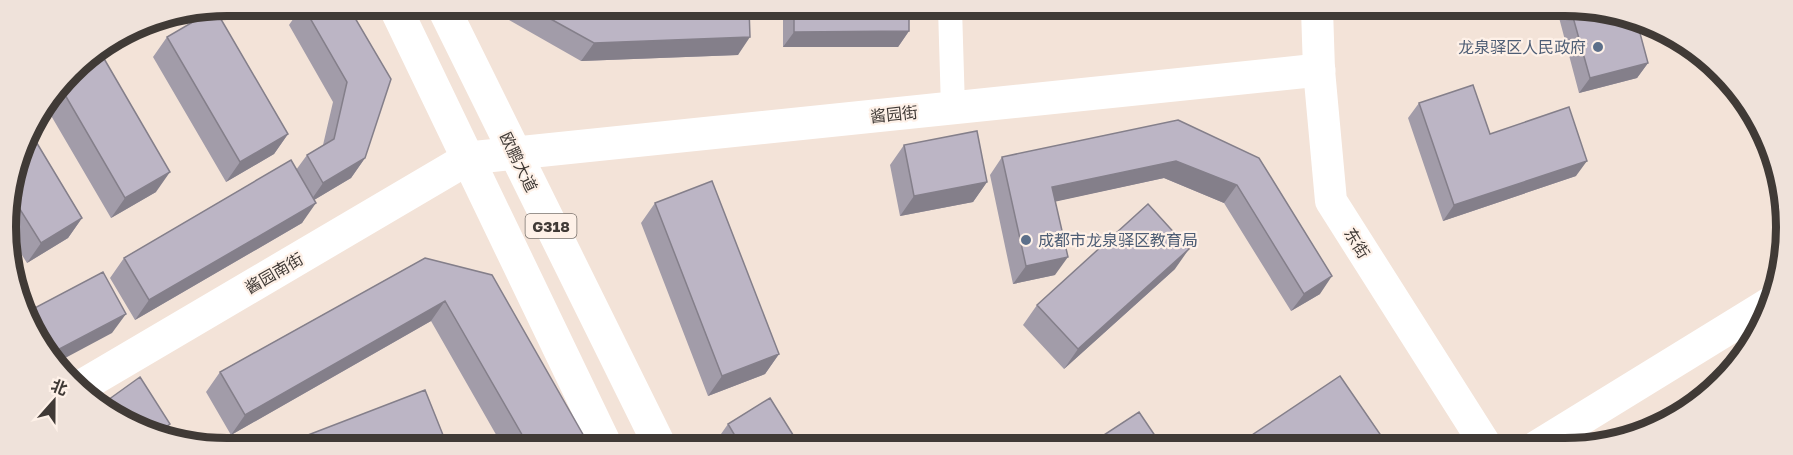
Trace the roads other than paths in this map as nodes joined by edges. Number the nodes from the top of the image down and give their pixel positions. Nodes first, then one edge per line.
1 (950, 16) edge
2 (1317, 16) edge
3 (400, 17) edge
4 (448, 17) edge
5 (1318, 70) junction
6 (953, 108) junction
7 (514, 153) junction
8 (469, 158) junction
9 (1759, 310) edge
10 (86, 384) edge
11 (602, 438) edge
12 (656, 438) edge
13 (1481, 438) edge
14 (1551, 438) edge

1 - 6 street
2 - 5 street, 东街
3 - 8 main road, G318
4 - 7 main road, 欧鹏大道 / G318
5 - 6 main road, 酱园街
5 - 13 street, 东街
6 - 7 main road, 酱园街
7 - 8 main road, 酱园街
7 - 12 main road, 欧鹏大道 / G318
8 - 10 main road, 酱园南街
8 - 11 main road, G318
9 - 14 street

